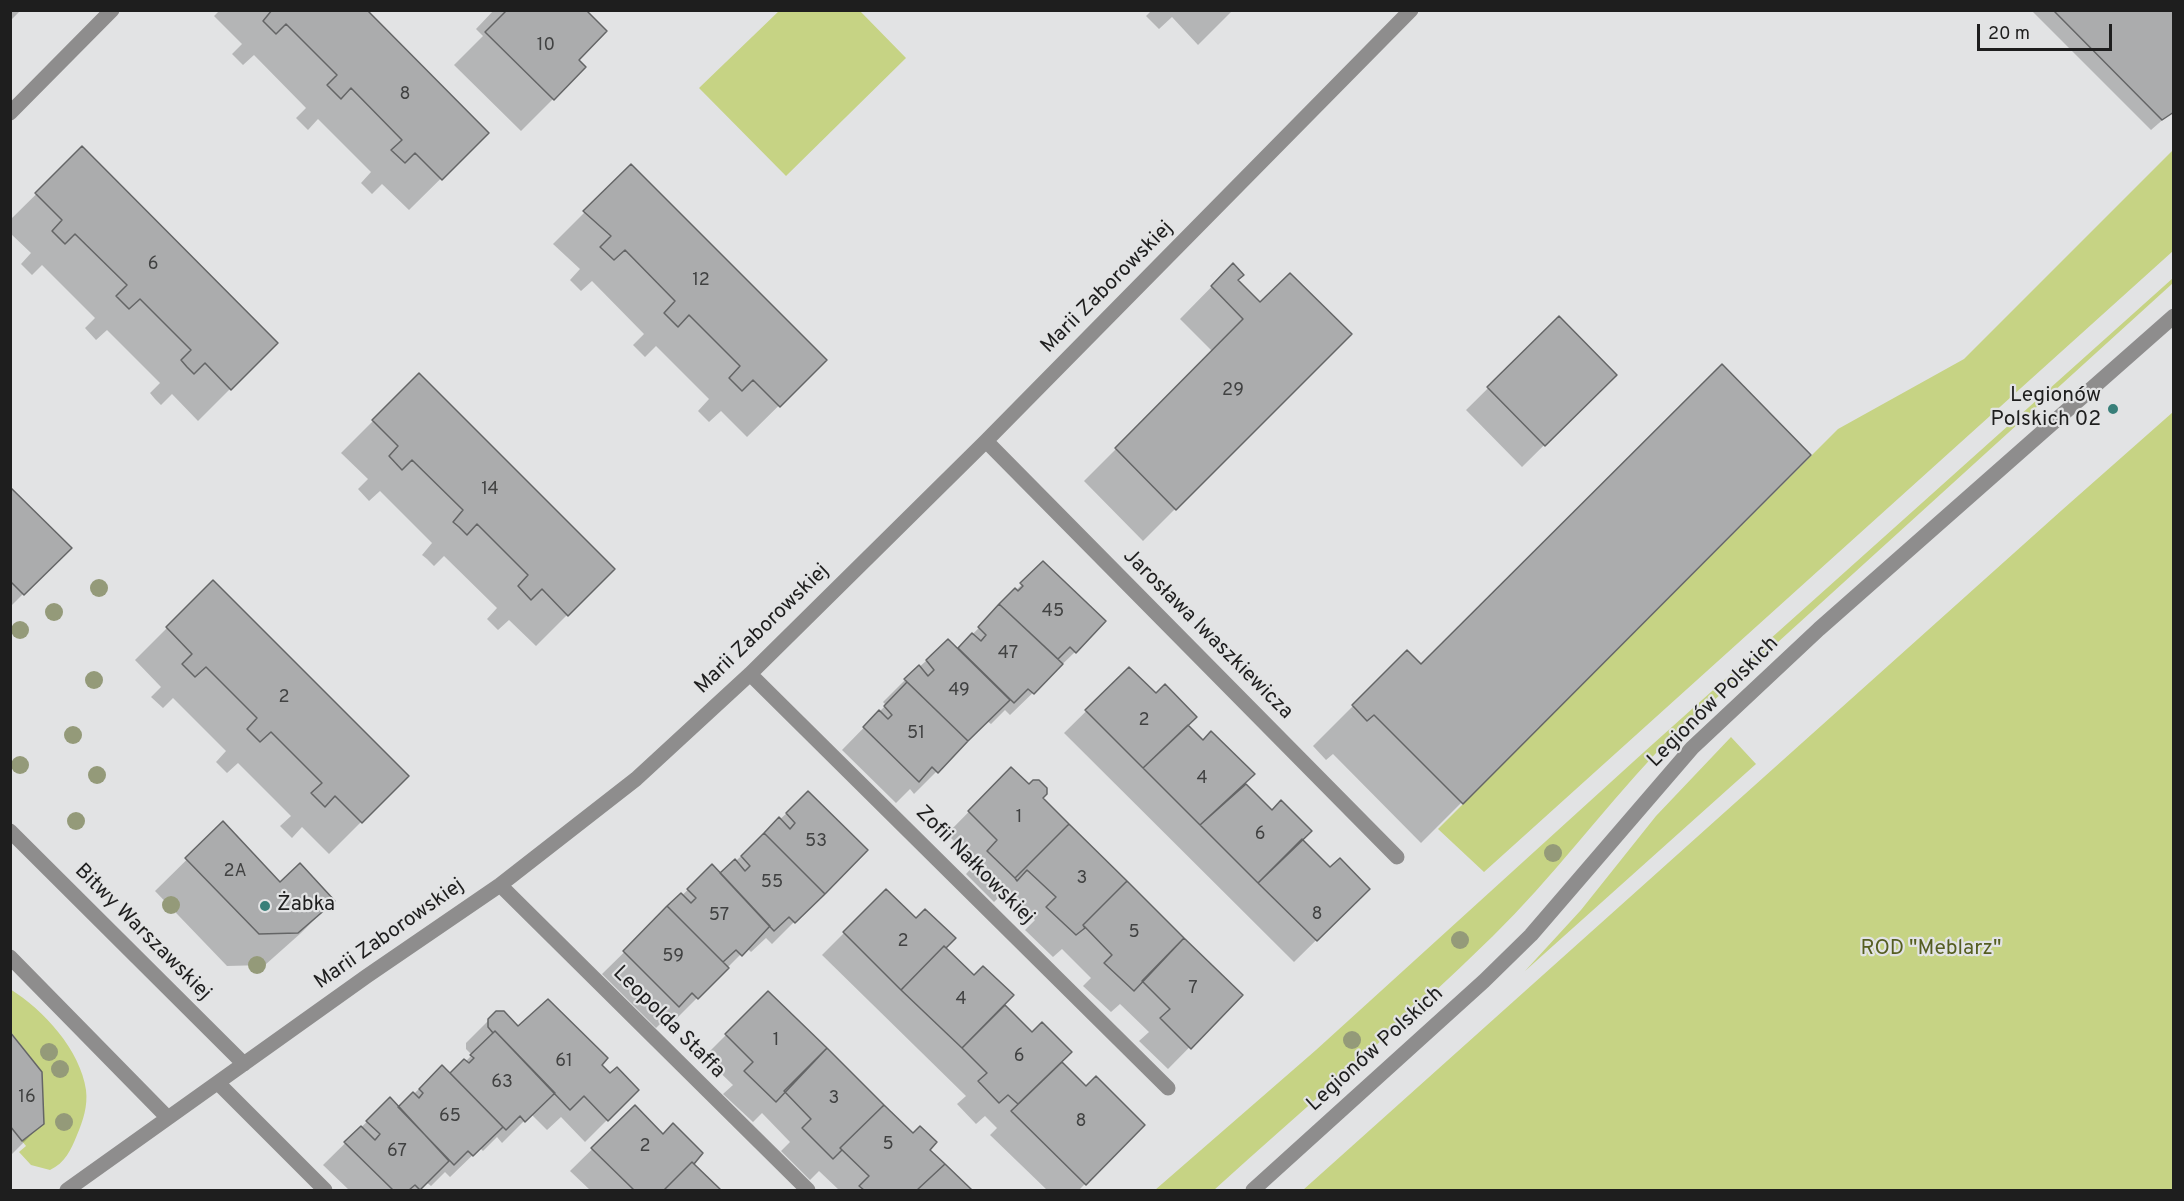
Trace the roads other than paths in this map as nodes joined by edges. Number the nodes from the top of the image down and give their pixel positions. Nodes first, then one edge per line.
1 (112, 10) edge
2 (1411, 10) edge
3 (10, 113) edge
4 (2174, 316) edge
5 (986, 441) junction
6 (750, 674) junction
7 (10, 831) edge
8 (1397, 857) dead end
9 (500, 885) junction
10 (10, 957) edge
11 (244, 1064) junction
12 (218, 1083) junction
13 (1168, 1088) dead end
14 (168, 1118) junction
15 (67, 1191) edge
16 (325, 1191) edge
17 (808, 1191) edge
18 (1253, 1191) edge

1 - 3 street
2 - 5 street, Marii Zaborowskiej
4 - 18 street, Legionów Polskich
5 - 6 street, Marii Zaborowskiej
5 - 8 street, Jarosława Iwaszkiewicza
6 - 9 street, Marii Zaborowskiej
6 - 13 street, Zofii Nałkowskiej
7 - 11 street, Bitwy Warszawskiej
9 - 11 street, Marii Zaborowskiej
9 - 17 street, Leopolda Staffa
10 - 14 street
11 - 12 street, Marii Zaborowskiej
12 - 14 street, Marii Zaborowskiej
12 - 16 street
14 - 15 street, Marii Zaborowskiej

